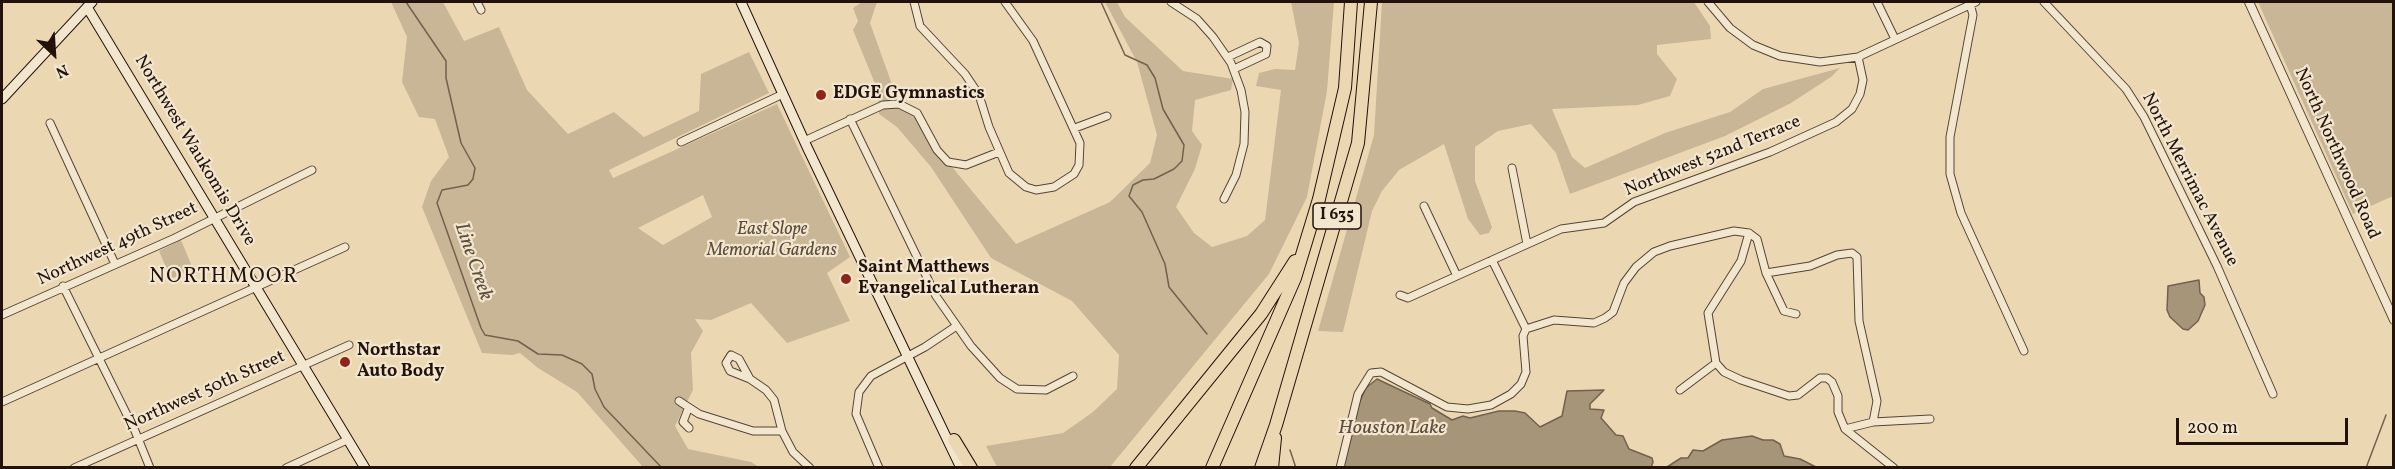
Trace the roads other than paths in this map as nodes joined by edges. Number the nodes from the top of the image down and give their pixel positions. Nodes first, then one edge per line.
1 (477, 2) edge
2 (741, 2) edge
3 (914, 2) edge
4 (1005, 2) edge
5 (1173, 2) edge
6 (1350, 2) edge
7 (1371, 2) edge
8 (1708, 2) edge
9 (1877, 2) edge
10 (2044, 2) edge
11 (2249, 2) edge
12 (1973, 3) edge
13 (90, 4) edge
14 (481, 10) dead end
15 (1895, 39) junction
16 (1228, 57) junction
17 (1858, 57) junction
18 (1234, 69) junction
19 (783, 94) junction
20 (2, 99) edge
21 (1107, 116) dead end
22 (850, 119) junction
23 (50, 123) dead end
24 (1075, 128) junction
25 (804, 141) junction
26 (681, 142) dead end
27 (999, 152) junction
28 (1512, 168) dead end
29 (312, 170) dead end
30 (1224, 199) dead end
31 (1424, 206) dead end
32 (215, 217) junction
33 (1749, 233) junction
34 (1305, 244) junction
35 (1527, 244) junction
36 (345, 247) dead end
37 (1492, 260) junction
38 (115, 264) junction
39 (1766, 273) junction
40 (1457, 276) junction
41 (63, 286) junction
42 (257, 287) junction
43 (1400, 295) dead end
44 (1796, 314) dead end
45 (2, 315) edge
46 (2394, 320) edge
47 (955, 327) junction
48 (1526, 329) junction
49 (349, 345) dead end
50 (2024, 351) dead end
51 (908, 355) junction
52 (99, 358) junction
53 (303, 363) junction
54 (1716, 363) junction
55 (1073, 376) dead end
56 (750, 380) dead end
57 (1680, 390) dead end
58 (2272, 394) dead end
59 (929, 398) junction
60 (679, 401) dead end
61 (2, 402) edge
62 (688, 409) junction
63 (1930, 419) dead end
64 (1873, 422) junction
65 (1276, 425) junction
66 (689, 428) dead end
67 (1845, 429) junction
68 (782, 431) junction
69 (138, 439) junction
70 (347, 440) junction
71 (954, 440) joint
72 (74, 468) edge
73 (150, 468) edge
74 (286, 468) edge
75 (364, 468) edge
76 (810, 468) edge
77 (879, 468) edge
78 (961, 468) edge
79 (971, 468) edge
80 (1136, 468) edge
81 (1212, 468) edge
82 (1261, 468) edge
83 (1272, 468) edge
84 (1340, 468) edge
85 (1894, 468) edge

1 - 14 street
2 - 19 main road
3 - 27 street
4 - 24 street
5 - 16 street
6 - 34 highway, I 635
7 - 65 highway, I 635
8 - 17 street
9 - 15 street
10 - 58 street, North Merrimac Avenue
11 - 46 street, North Northwood Road
12 - 15 street
12 - 50 street
13 - 20 main road
13 - 32 main road, Northwest Waukomis Drive
15 - 17 street
16 - 18 street
16 - 18 street
17 - 35 street, Northwest 52nd Terrace
18 - 30 street
19 - 25 main road
19 - 26 street
21 - 24 street
22 - 25 street
22 - 27 street
22 - 47 street
23 - 38 street
24 - 27 street
25 - 51 main road
28 - 35 street
29 - 32 street, Northwest 49th Street
31 - 40 street
32 - 38 street, Northwest 49th Street
32 - 42 main road, Northwest Waukomis Drive
33 - 39 street
33 - 48 street
33 - 54 street
34 - 80 highway
34 - 81 highway
35 - 37 street, Northwest 52nd Terrace
36 - 42 street
37 - 40 street, Northwest 52nd Terrace
37 - 48 street
38 - 41 street, Northwest 49th Street
39 - 44 street
39 - 64 street
40 - 43 street, Northwest 52nd Terrace
41 - 45 street, Northwest 49th Street
41 - 52 street
42 - 52 street
42 - 53 main road, Northwest Waukomis Drive
47 - 51 street
47 - 55 street
48 - 84 street
49 - 53 street, Northwest 50th Street
51 - 59 main road
51 - 77 street
52 - 61 street
52 - 69 street
53 - 69 street, Northwest 50th Street
53 - 70 main road, Northwest Waukomis Drive
54 - 57 street
54 - 67 street
56 - 68 street
59 - 71 main road
59 - 78 main road
60 - 62 street
62 - 66 street
62 - 68 street
63 - 64 street
64 - 67 street
65 - 82 highway
65 - 83 highway
67 - 85 street
68 - 76 street
69 - 72 street, Northwest 50th Street
69 - 73 street
70 - 74 street
70 - 75 main road, Northwest Waukomis Drive
71 - 79 highway

